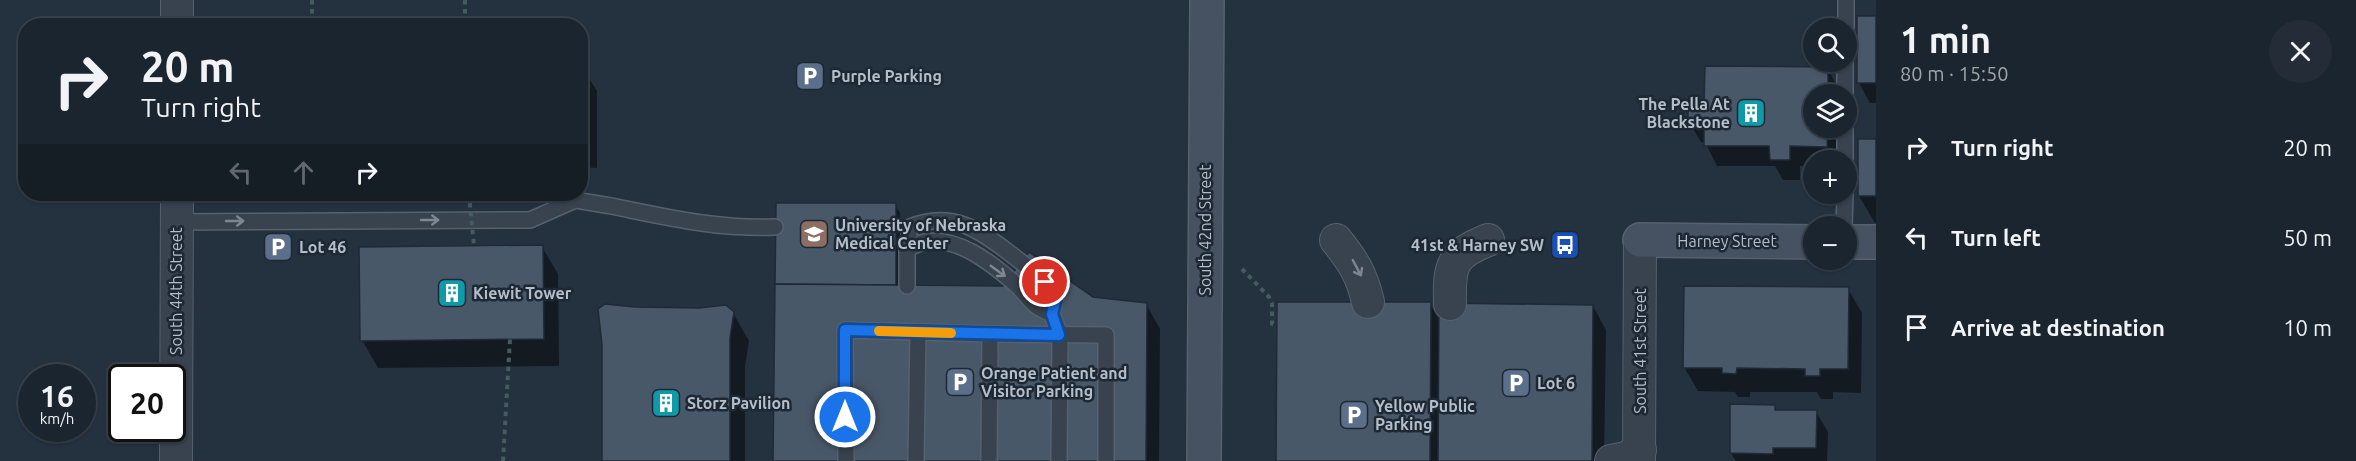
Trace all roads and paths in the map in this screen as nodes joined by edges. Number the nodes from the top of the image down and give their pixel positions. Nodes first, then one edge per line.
1 (177, 0) edge
2 (312, 0) edge
3 (465, 0) edge
4 (1207, 0) edge
5 (1846, 0) edge
6 (177, 18) edge
7 (312, 18) edge
8 (465, 18) edge
9 (1846, 18) edge
10 (470, 201) edge
11 (573, 201) joint
12 (177, 208) edge
13 (775, 227) dead end
14 (1336, 240) dead end
15 (1488, 240) dead end
16 (1640, 240) joint
17 (1803, 242) edge
18 (1857, 242) edge
19 (1876, 242) edge
20 (474, 246) dead end
21 (907, 249) junction
22 (1242, 268) dead end
23 (907, 286) dead end
24 (1368, 302) dead end
25 (1450, 303) dead end
26 (1052, 314) junction
27 (1277, 324) dead end
28 (918, 332) junction
29 (990, 334) junction
30 (1059, 335) junction
31 (510, 339) dead end
32 (1640, 455) edge
33 (176, 461) edge
34 (503, 461) edge
35 (846, 461) edge
36 (916, 461) edge
37 (990, 461) edge
38 (1059, 461) edge
39 (1106, 461) edge
40 (1204, 461) edge
41 (1611, 461) edge

1 - 6 street
2 - 7 path
3 - 8 path
4 - 40 main road, South 42nd Street
5 - 9 lane
10 - 20 path, bridge
12 -> 11 lane
11 - 13 lane
12 - 33 street, South 44th Street
14 -> 24 street
15 - 25 street
16 - 17 main road, Harney Street
16 - 32 street, South 41st Street
18 - 19 main road
21 - 23 lane
21 -> 26 lane
21 - 26 lane
22 - 27 path
26 - 30 lane
28 - 29 lane
28 - 35 lane
28 - 36 lane
29 - 30 lane
29 - 37 lane
30 - 38 lane
30 - 39 lane
31 - 34 path
32 - 41 street

